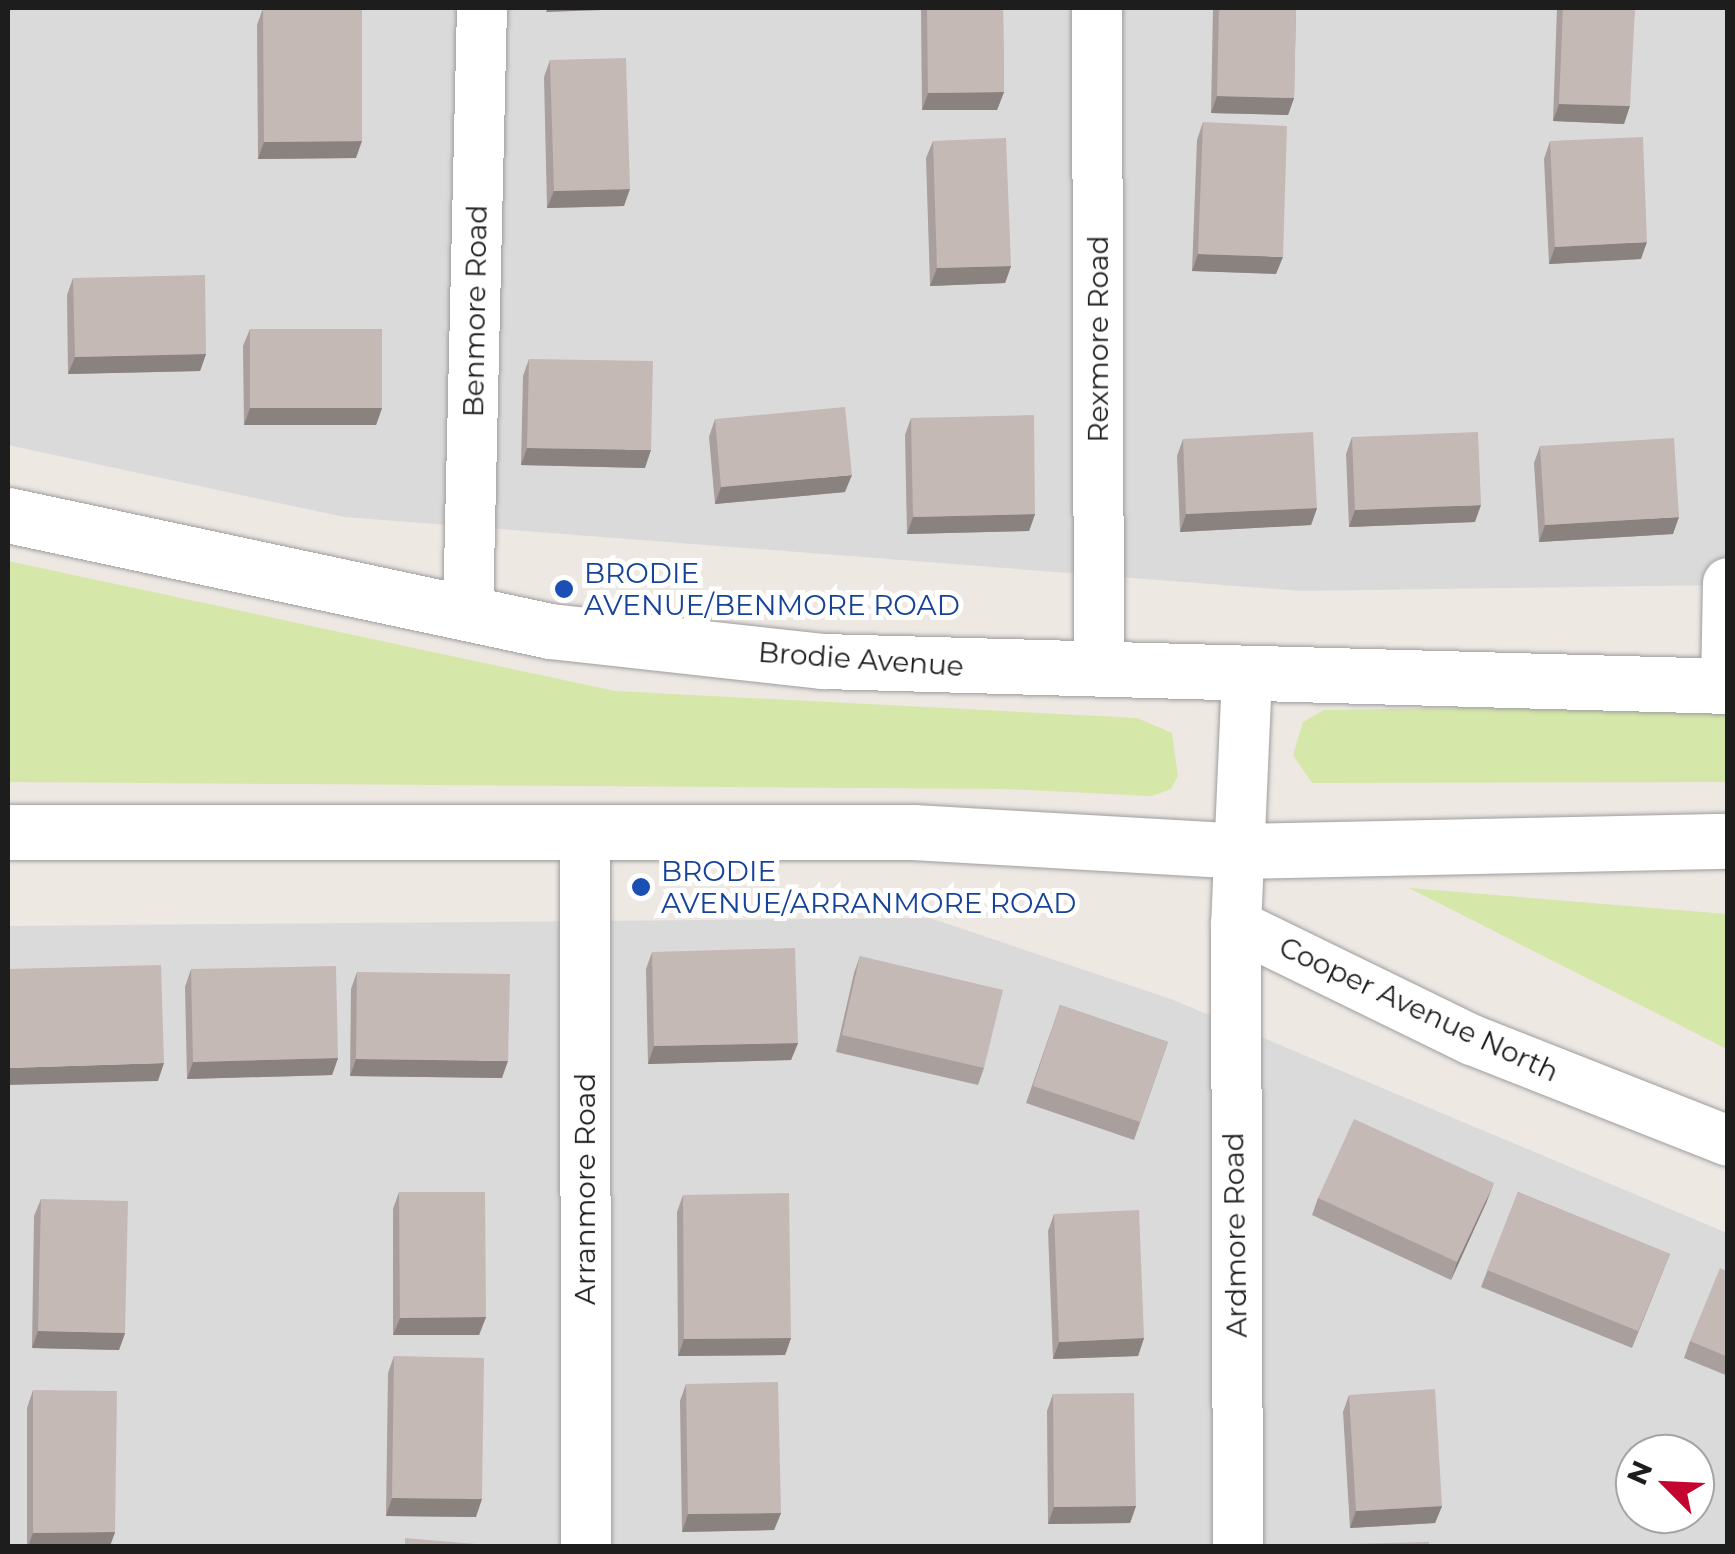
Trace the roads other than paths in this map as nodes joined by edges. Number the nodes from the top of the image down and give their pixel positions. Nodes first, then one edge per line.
1 (482, 8) edge
2 (1097, 8) edge
3 (8, 515) edge
4 (1728, 583) edge
5 (468, 614) junction
6 (1100, 672) junction
7 (1247, 675) junction
8 (1727, 686) edge
9 (584, 831) junction
10 (8, 832) edge
11 (1728, 841) edge
12 (1239, 851) junction
13 (1236, 924) junction
14 (1728, 1141) edge
15 (586, 1546) edge
16 (1238, 1546) edge

1 - 5 street, Benmore Road
2 - 6 street, Rexmore Road
3 - 5 street, Brodie Avenue
4 - 8 street
5 - 6 street, Brodie Avenue
6 - 7 street, Brodie Avenue
7 - 8 street, Brodie Avenue
7 - 12 street
9 - 10 street
9 - 12 street
9 - 15 street, Arranmore Road
11 - 12 street
12 - 13 street
13 - 14 street, Cooper Avenue North
13 - 16 street, Ardmore Road

